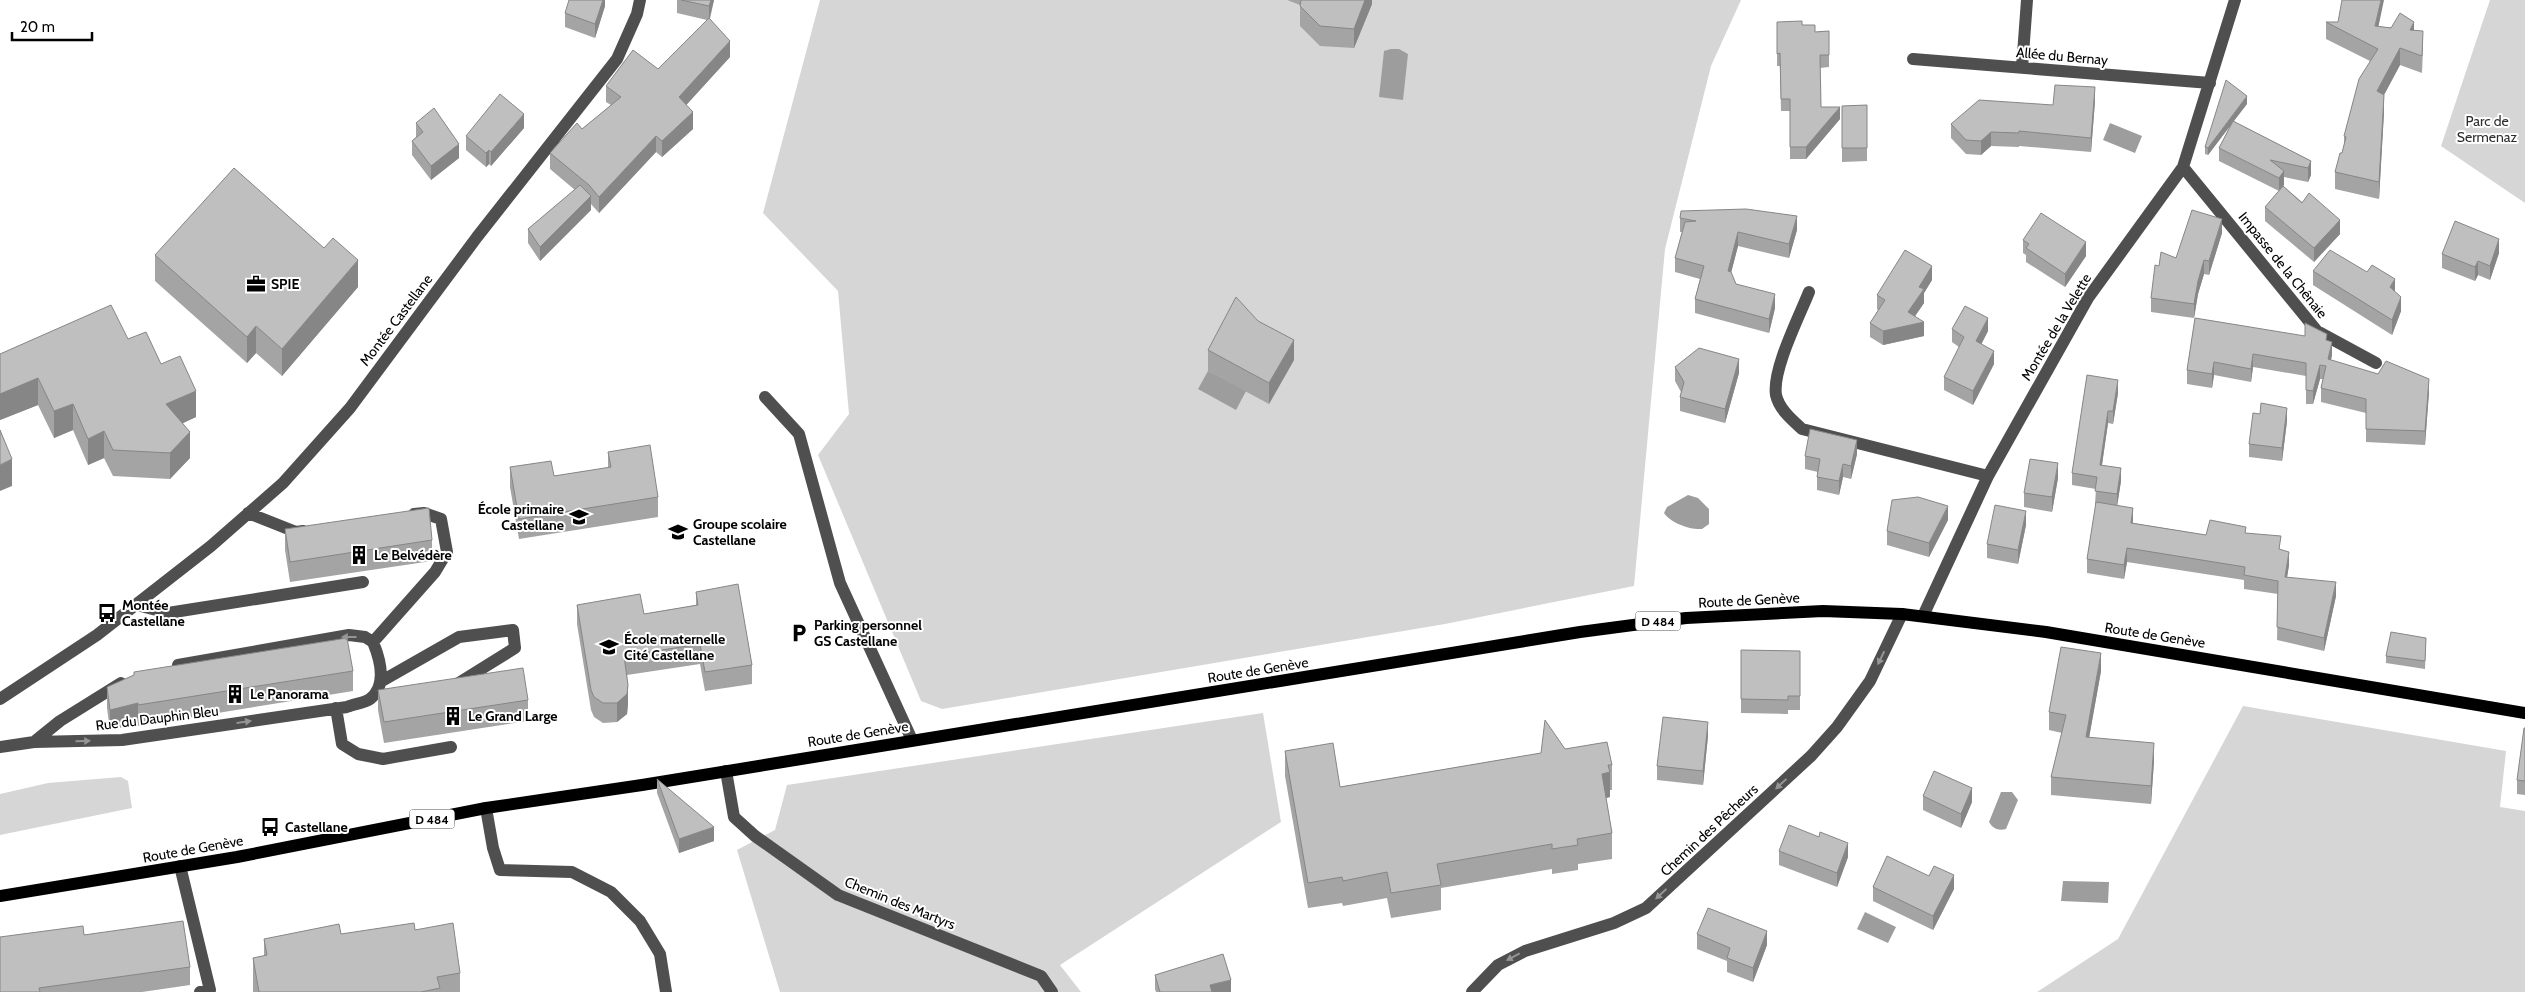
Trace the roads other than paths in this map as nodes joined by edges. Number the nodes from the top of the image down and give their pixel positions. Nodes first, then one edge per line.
1 (640, 0) edge
2 (2027, 0) edge
3 (2235, 0) edge
4 (1912, 59) dead end
5 (2022, 68) junction
6 (2210, 83) junction
7 (2184, 167) junction
8 (1809, 292) dead end
9 (2376, 363) dead end
10 (766, 397) dead end
11 (1988, 476) junction
12 (248, 513) junction
13 (404, 516) edge
14 (316, 529) edge
15 (363, 582) dead end
16 (137, 605) junction
17 (1902, 614) junction
18 (1923, 616) junction
19 (373, 642) junction
20 (169, 667) edge
21 (133, 676) edge
22 (380, 682) junction
23 (456, 685) edge
24 (0, 699) edge
25 (336, 708) junction
26 (2525, 713) edge
27 (912, 740) junction
28 (34, 742) junction
29 (451, 747) dead end
30 (0, 748) edge
31 (726, 771) junction
32 (486, 808) junction
33 (180, 866) junction
34 (0, 896) edge
35 (200, 992) edge
36 (666, 992) edge
37 (1052, 992) edge
38 (1472, 992) edge

1 - 12 street, Montée Castellane
2 - 5 street
3 - 6 street, Montée de la Velette
4 - 5 street, Allée du Bernay
5 - 6 street, Allée du Bernay
6 - 7 street, Montée de la Velette
7 - 9 street, Impasse de la Chênaie
7 - 11 street, Montée de la Velette
8 - 11 street
10 - 27 street
11 - 18 street, Montée de la Velette
12 - 14 street
12 - 16 street, Montée Castellane
13 - 19 street
15 - 16 street
16 - 24 street, Montée Castellane
17 - 18 main road, Route de Genève / D 484
17 - 27 main road, Route de Genève / D 484
17 -> 38 street, Chemin des Pêcheurs
18 - 26 main road, Route de Genève / D 484
19 -> 20 street
19 - 22 street
21 - 28 street, Rue du Dauphin Bleu
22 - 23 street, Rue du Dauphin Bleu
22 - 25 street, Rue du Dauphin Bleu
28 -> 25 street, Rue du Dauphin Bleu
25 - 29 street
27 - 31 main road, Route de Genève / D 484
28 - 30 street, Rue du Dauphin Bleu
31 - 32 main road, Route de Genève / D 484
31 - 37 street, Chemin des Martyrs
32 - 33 main road, Route de Genève / D 484
32 - 36 street
33 - 34 main road, Route de Genève / D 484
33 - 35 street

